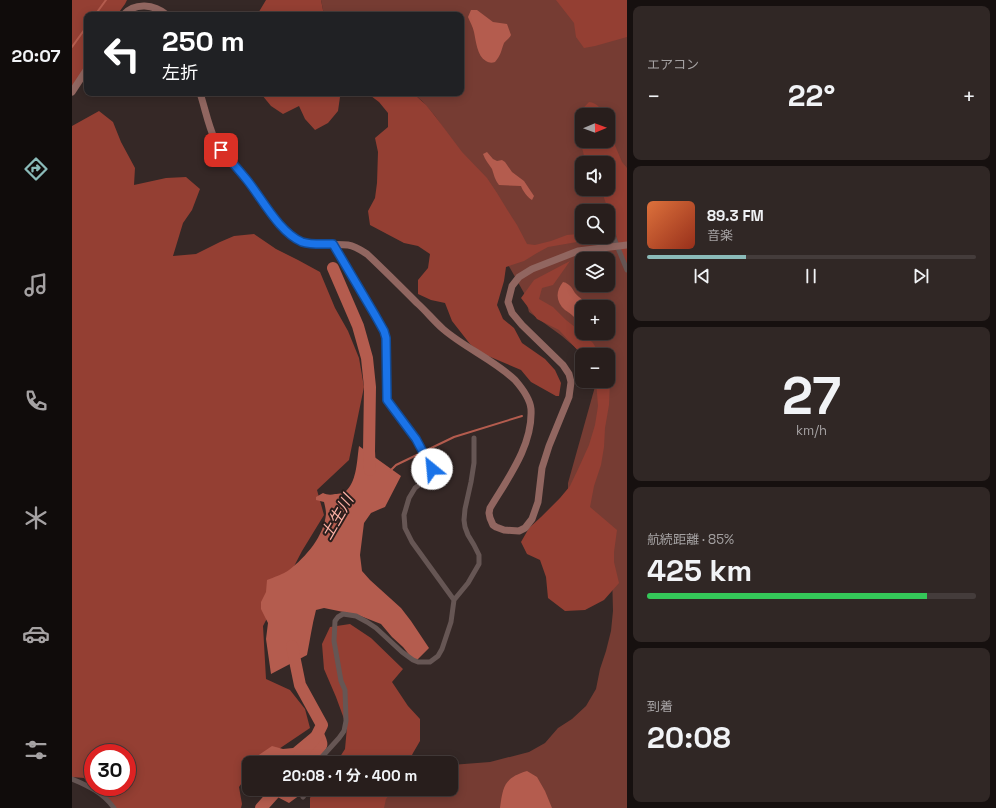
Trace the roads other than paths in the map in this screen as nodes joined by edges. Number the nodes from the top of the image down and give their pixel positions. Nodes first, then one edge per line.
1 (126, 12) edge
2 (162, 12) edge
3 (84, 74) edge
4 (72, 92) edge
5 (201, 96) edge
6 (615, 241) edge
7 (333, 244) junction
8 (627, 245) edge
9 (627, 270) edge
10 (474, 438) dead end
11 (454, 600) junction
12 (323, 756) edge
13 (72, 780) edge
14 (114, 808) edge

1 - 2 street
3 - 4 street
5 - 7 street
6 - 9 street
7 - 8 street
7 - 11 street
10 - 11 street
11 - 12 street
13 - 14 street

